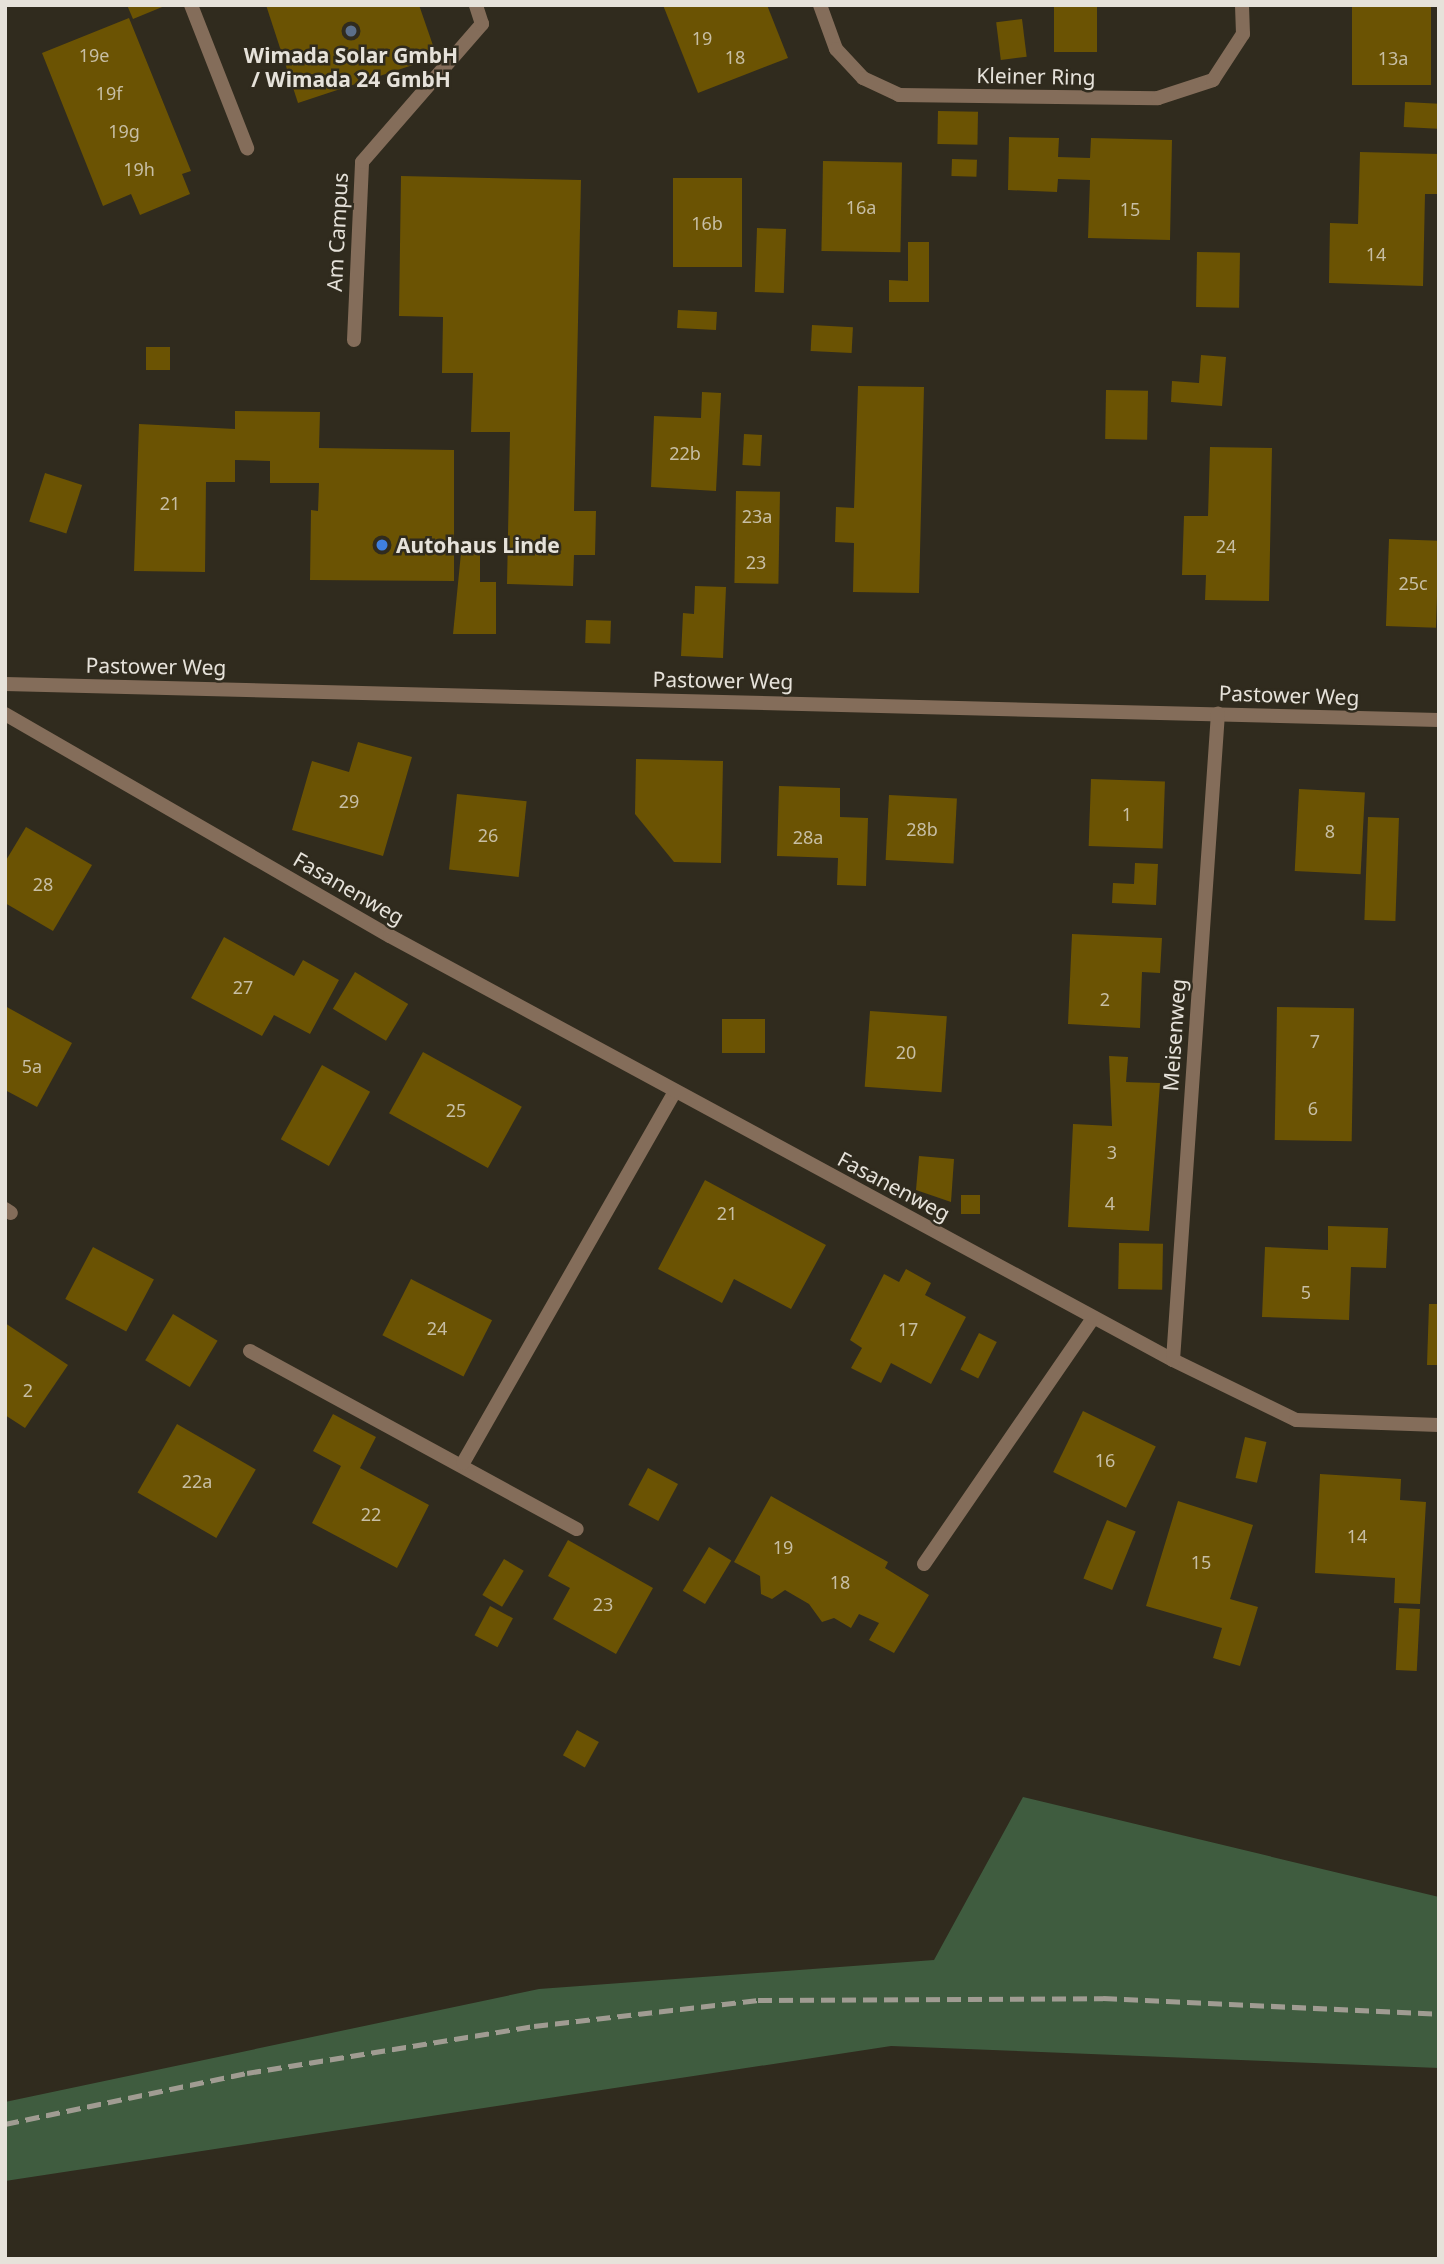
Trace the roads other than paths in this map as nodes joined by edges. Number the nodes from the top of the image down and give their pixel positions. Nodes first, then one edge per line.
1 (191, 5) edge
2 (476, 5) edge
3 (820, 5) edge
4 (1242, 5) edge
5 (247, 148) dead end
6 (354, 340) dead end
7 (5, 684) edge
8 (1218, 713) junction
9 (5, 714) edge
10 (1439, 720) edge
11 (675, 1092) junction
12 (1093, 1318) junction
13 (250, 1351) dead end
14 (1172, 1360) junction
15 (1439, 1425) edge
16 (463, 1462) junction
17 (578, 1529) dead end
18 (924, 1564) dead end

1 - 5 street
2 - 6 street, Am Campus
3 - 4 street, Kleiner Ring
7 - 8 street, Pastower Weg
8 - 10 street, Pastower Weg
8 - 14 street, Meisenweg
9 - 11 street, Fasanenweg
11 - 12 street, Fasanenweg
11 - 16 street
12 - 14 street, Fasanenweg
12 - 18 street
13 - 16 street
14 - 15 street, Fasanenweg
16 - 17 street

